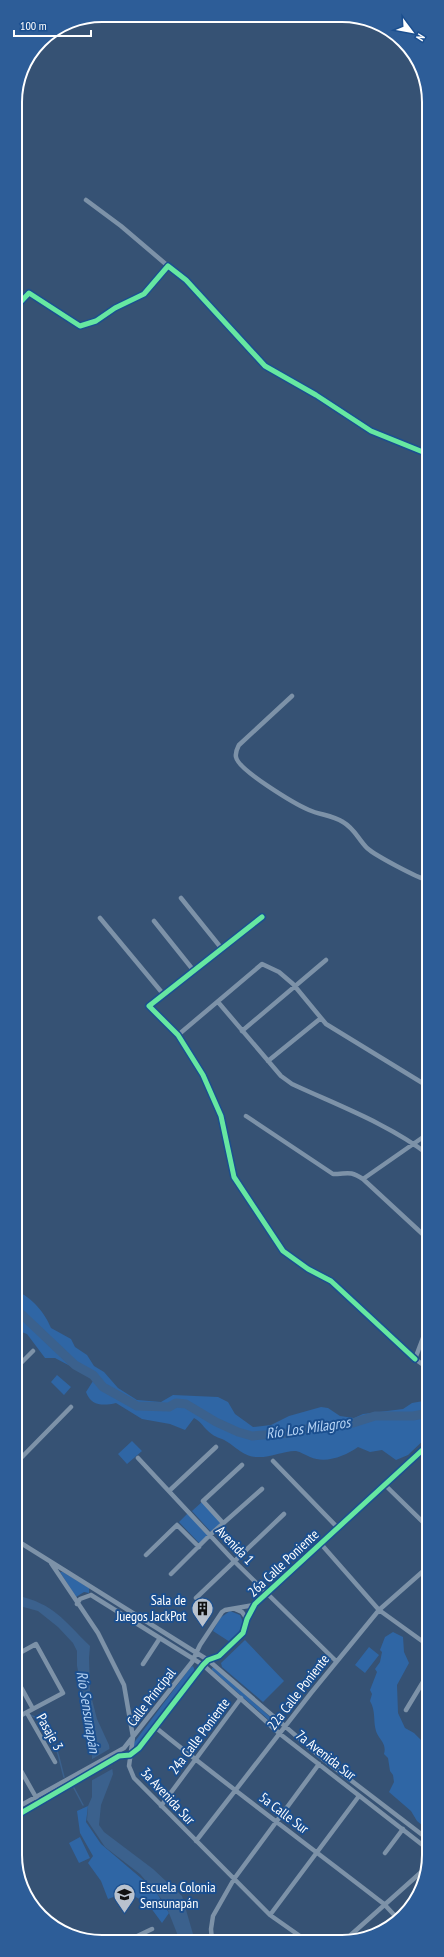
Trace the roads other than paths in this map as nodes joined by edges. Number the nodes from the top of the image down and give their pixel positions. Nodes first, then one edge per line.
1 (86, 200) dead end
2 (168, 266) junction
3 (22, 300) edge
4 (422, 452) edge
5 (292, 696) dead end
6 (422, 879) edge
7 (181, 898) dead end
8 (262, 917) dead end
9 (100, 918) dead end
10 (154, 921) dead end
11 (222, 949) junction
12 (326, 960) dead end
13 (194, 971) junction
14 (295, 987) junction
15 (164, 995) junction
16 (218, 1002) junction
17 (320, 1018) junction
18 (242, 1031) junction
19 (178, 1035) junction
20 (268, 1061) junction
21 (422, 1083) edge
22 (246, 1116) dead end
23 (422, 1138) edge
24 (414, 1144) junction
25 (422, 1150) edge
26 (363, 1179) junction
27 (422, 1234) edge
28 (422, 1340) edge
29 (33, 1351) dead end
30 (415, 1359) junction
31 (22, 1362) edge
32 (422, 1364) edge
33 (71, 1407) dead end
34 (216, 1447) dead end
35 (422, 1451) edge
36 (22, 1457) edge
37 (138, 1458) dead end
38 (272, 1461) dead end
39 (242, 1465) dead end
40 (385, 1485) junction
41 (262, 1489) dead end
42 (169, 1491) junction
43 (284, 1514) dead end
44 (422, 1521) edge
45 (223, 1523) junction
46 (338, 1528) junction
47 (210, 1535) junction
48 (22, 1544) edge
49 (321, 1544) junction
50 (199, 1547) junction
51 (146, 1555) dead end
52 (234, 1561) junction
53 (50, 1562) junction
54 (422, 1572) edge
55 (171, 1574) dead end
56 (91, 1588) junction
57 (267, 1594) junction
58 (91, 1595) junction
59 (196, 1598) dead end
60 (77, 1604) junction
61 (255, 1604) junction
62 (233, 1608) junction
63 (379, 1610) junction
64 (247, 1619) junction
65 (160, 1638) junction
66 (422, 1641) edge
67 (22, 1652) edge
68 (196, 1654) junction
69 (194, 1660) junction
70 (208, 1660) junction
71 (336, 1661) junction
72 (143, 1664) dead end
73 (203, 1665) junction
74 (422, 1684) edge
75 (22, 1690) edge
76 (241, 1698) junction
77 (32, 1709) junction
78 (406, 1710) dead end
79 (27, 1713) junction
80 (22, 1715) edge
81 (284, 1727) junction
82 (155, 1728) junction
83 (280, 1734) junction
84 (133, 1738) junction
85 (130, 1755) junction
86 (195, 1759) junction
87 (54, 1762) dead end
88 (319, 1764) junction
89 (22, 1772) edge
90 (235, 1791) junction
91 (360, 1796) junction
92 (36, 1797) junction
93 (39, 1802) junction
94 (22, 1805) edge
95 (161, 1806) junction
96 (22, 1812) edge
97 (277, 1821) junction
98 (403, 1829) junction
99 (422, 1835) edge
100 (196, 1841) junction
101 (422, 1844) edge
102 (318, 1852) junction
103 (385, 1853) dead end
104 (420, 1873) edge
105 (234, 1879) junction
106 (384, 1904) junction
107 (270, 1915) junction
108 (395, 1915) edge
109 (152, 1929) dead end
110 (352, 1934) edge
111 (139, 1935) edge
112 (212, 1935) edge
113 (298, 1935) edge

1 - 2 street
2 - 3 street
2 - 4 street
5 - 6 street
7 - 11 street
8 - 11 street
9 - 15 street
10 - 13 street
11 - 13 street
12 - 14 street
13 - 15 street
14 - 16 street
14 - 17 street
14 - 18 street
15 - 19 street
16 - 18 street
16 - 19 street
17 - 20 street
17 - 21 street
18 - 20 street
19 - 30 street
20 - 24 street
22 - 26 street
23 - 24 street
24 - 25 street
24 - 26 street
26 - 27 street
28 - 30 street
29 - 31 street
30 - 32 street
33 - 36 street
34 - 42 street
35 - 40 street, 26a Calle Poniente
37 - 42 street, Avenida 1
38 - 46 street
39 - 45 street
40 - 44 street
40 - 46 street, 26a Calle Poniente
41 - 45 street
42 - 47 street, Avenida 1
43 - 52 street
45 - 47 street
46 - 49 street, 26a Calle Poniente
47 - 50 street
47 - 52 street, Avenida 1
48 - 53 street
49 - 57 street, 26a Calle Poniente
49 - 63 street
50 - 51 street
50 - 55 street
52 - 57 street, Avenida 1
52 - 59 street
53 - 56 street
53 - 60 street, 3a Avenida Sur
54 - 63 street, 22a Calle Poniente
56 - 58 street
56 - 68 street
57 - 61 street, 26a Calle Poniente
57 - 71 street, Avenida 1
58 - 60 street
58 - 65 street, Calle Principal
60 - 84 street, 3a Avenida Sur
61 - 62 street, 26a Calle Poniente
61 - 64 street, 26a Calle Poniente
62 - 64 street
62 - 68 street, 26a Calle Poniente
63 - 66 street
63 - 71 street, 22a Calle Poniente
64 - 70 street, 26a Calle Poniente
65 - 69 street, Calle Principal
65 - 72 street
67 - 77 street
68 - 69 street, Calle Principal
68 - 70 street, 7a Avenida Sur
69 - 73 street, 7a Avenida Sur
69 - 84 street, Calle Principal
70 - 73 street, 26a Calle Poniente
70 - 81 street, 7a Avenida Sur
71 - 81 street, 22a Calle Poniente
73 - 76 street, 7a Avenida Sur
73 - 82 street, 26a Calle Poniente
74 - 78 street
75 - 77 street
76 - 83 street, 7a Avenida Sur
76 - 86 street, 24a Calle Poniente
77 - 79 street
79 - 80 street
79 - 87 street, Pasaje 3
81 - 83 street, 22a Calle Poniente
81 - 99 street, 7a Avenida Sur
82 - 85 street, 26a Calle Poniente
82 - 86 street, 5a Calle Sur
83 - 88 street, 7a Avenida Sur
83 - 90 street, 22a Calle Poniente
84 - 85 street, 3a Avenida Sur
84 - 92 street, Calle Principal
85 - 93 street
85 - 95 street, 3a Avenida Sur
86 - 90 street, 5a Calle Sur
86 - 95 street, 24a Calle Poniente
88 - 91 street, 7a Avenida Sur
88 - 97 street
89 - 92 street
90 - 97 street, 5a Calle Sur
90 - 100 street, 22a Calle Poniente
91 - 98 street, 7a Avenida Sur
91 - 102 street
92 - 93 street
92 - 94 street, Calle Principal
93 - 96 street
95 - 100 street, 3a Avenida Sur
97 - 102 street, 5a Calle Sur
97 - 105 street
98 - 101 street, 7a Avenida Sur
98 - 103 street
100 - 105 street, 3a Avenida Sur
102 - 106 street, 5a Calle Sur
102 - 107 street
104 - 106 street
105 - 107 street, 3a Avenida Sur
105 - 112 street
106 - 108 street, 5a Calle Sur
106 - 110 street
107 - 113 street, 3a Avenida Sur
109 - 111 street

